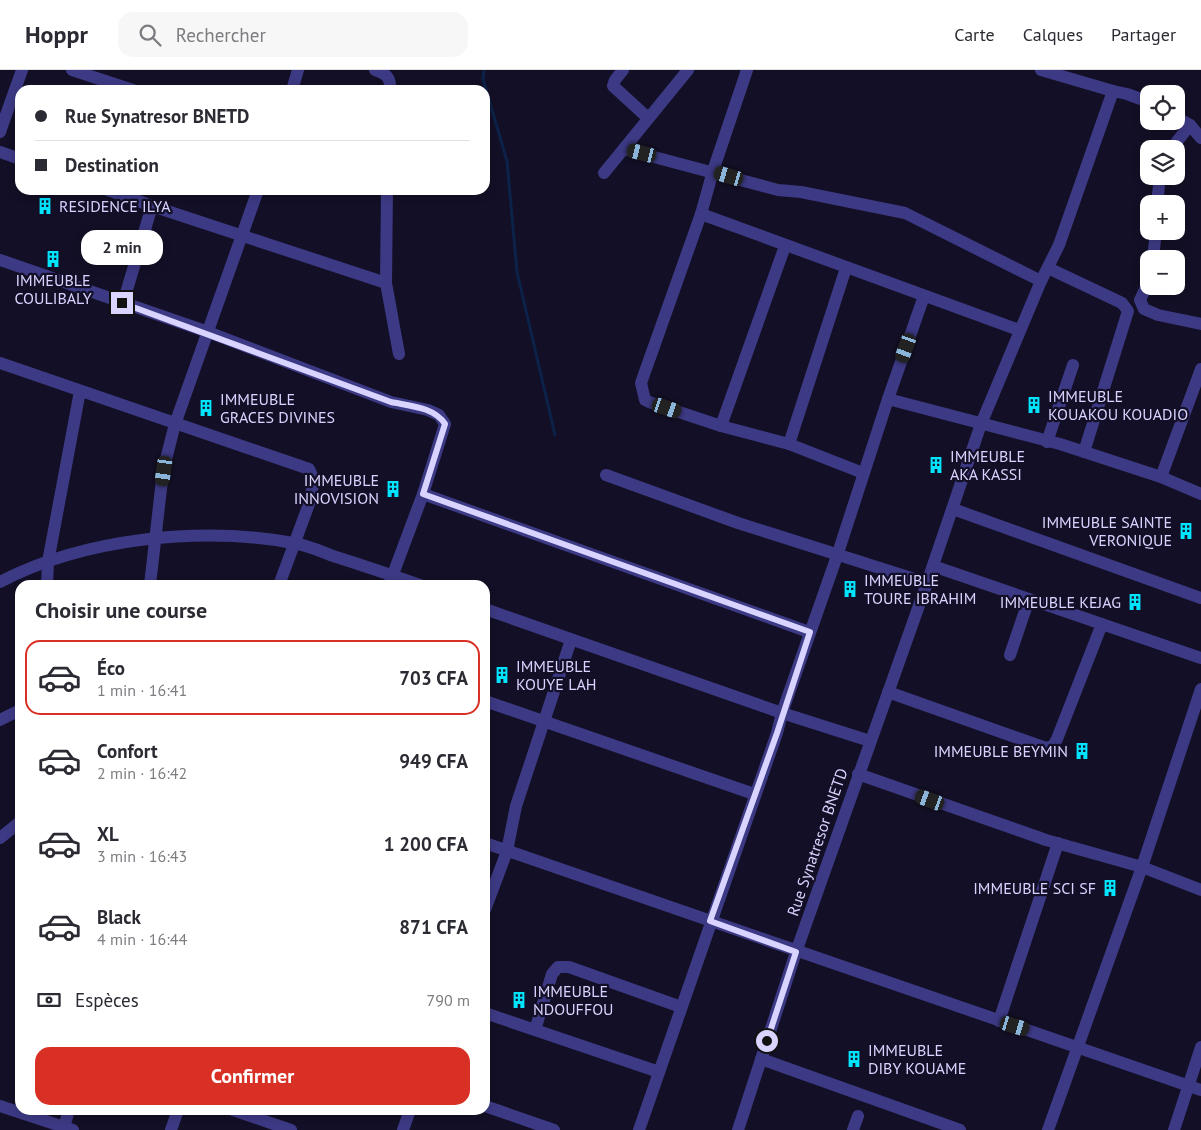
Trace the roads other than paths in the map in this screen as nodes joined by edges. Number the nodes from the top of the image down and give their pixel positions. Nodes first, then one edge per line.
1 (22, 70) edge
2 (72, 70) edge
3 (298, 70) edge
4 (375, 70) edge
5 (623, 70) edge
6 (688, 70) edge
7 (747, 70) edge
8 (1041, 70) edge
9 (17, 85) edge
10 (118, 85) edge
11 (294, 85) edge
12 (391, 85) edge
13 (15, 90) edge
14 (1112, 91) junction
15 (1140, 99) edge
16 (648, 118) junction
17 (1185, 122) edge
18 (1190, 125) junction
19 (0, 132) edge
20 (1201, 138) edge
21 (1178, 140) edge
22 (624, 149) junction
23 (0, 152) edge
24 (15, 157) edge
25 (713, 171) junction
26 (604, 173) dead end
27 (122, 195) edge
28 (256, 195) edge
29 (387, 195) edge
30 (152, 206) junction
31 (701, 214) junction
32 (242, 236) junction
33 (785, 246) junction
34 (0, 260) edge
35 (846, 268) junction
36 (1048, 268) junction
37 (1041, 281) junction
38 (386, 283) junction
39 (1142, 295) edge
40 (924, 296) junction
41 (122, 303) junction
42 (1201, 324) edge
43 (1019, 330) junction
44 (208, 332) junction
45 (399, 354) dead end
46 (0, 363) edge
47 (1073, 365) dead end
48 (1201, 369) edge
49 (80, 391) junction
50 (888, 399) junction
51 (175, 424) junction
52 (981, 424) junction
53 (721, 426) junction
54 (1047, 442) junction
55 (789, 444) junction
56 (1084, 452) junction
57 (863, 473) junction
58 (606, 475) dead end
59 (1161, 477) junction
60 (423, 494) junction
61 (1201, 494) edge
62 (953, 509) junction
63 (154, 539) junction
64 (294, 543) junction
65 (837, 556) junction
66 (48, 562) junction
67 (933, 566) junction
68 (47, 580) edge
69 (150, 580) edge
70 (281, 580) edge
71 (391, 580) edge
72 (0, 582) edge
73 (927, 583) junction
74 (1201, 598) edge
75 (1029, 599) junction
76 (490, 611) edge
77 (1102, 624) junction
78 (810, 632) junction
79 (571, 640) junction
80 (1010, 655) dead end
81 (1201, 658) edge
82 (1201, 689) edge
83 (888, 692) junction
84 (490, 703) edge
85 (15, 712) edge
86 (782, 713) junction
87 (0, 720) edge
88 (544, 721) junction
89 (870, 741) junction
90 (858, 774) junction
91 (754, 794) junction
92 (15, 826) edge
93 (0, 838) edge
94 (1058, 843) junction
95 (490, 845) edge
96 (507, 851) junction
97 (1142, 867) junction
98 (1201, 890) edge
99 (490, 897) edge
100 (710, 921) junction
101 (796, 952) junction
102 (681, 1007) junction
103 (490, 1015) edge
104 (999, 1021) junction
105 (535, 1030) junction
106 (1078, 1046) junction
107 (1201, 1047) edge
108 (761, 1058) junction
109 (659, 1072) junction
110 (1195, 1088) edge
111 (0, 1106) edge
112 (490, 1108) edge
113 (15, 1111) edge
114 (28, 1115) edge
115 (69, 1115) edge
116 (176, 1115) edge
117 (248, 1115) edge
118 (408, 1115) edge
119 (858, 1116) dead end
120 (69, 1128) edge
121 (171, 1130) edge
122 (291, 1130) edge
123 (403, 1130) edge
124 (554, 1130) edge
125 (639, 1130) edge
126 (738, 1130) edge
127 (853, 1130) edge
128 (960, 1130) edge
129 (1048, 1130) edge
130 (1174, 1130) edge

1 - 9 street
2 - 10 street
3 - 11 street
4 - 12 street
5 - 16 street
6 - 16 street
7 - 25 street
8 - 14 street
13 - 19 street
14 - 15 street
14 - 36 street, Rue Synatresor BNETD
16 - 22 street
17 - 18 street
18 - 20 street
18 - 21 street
22 - 25 street
22 - 26 street
23 - 24 street
25 - 31 street
25 - 37 street
27 - 30 street
28 - 32 street
29 - 38 street
30 - 32 street
30 - 41 street
31 - 33 street
31 - 53 street
32 - 38 street
32 - 44 street
33 - 35 street
33 - 53 street
34 - 41 street
35 - 40 street
35 - 55 street
36 - 37 street, Rue Synatresor BNETD
36 - 56 street
37 - 43 street, Rue Synatresor BNETD
38 - 45 street
39 - 42 street
40 - 43 street
40 - 50 street
41 - 44 street
43 - 52 street, Rue Synatresor BNETD
44 - 51 street
44 - 60 street
46 - 49 street
47 - 54 street
48 - 59 street
49 - 51 street
49 - 66 street
50 - 52 street
50 - 57 street
51 - 63 street
51 - 64 street
52 - 54 street
52 - 62 street, Rue Synatresor BNETD
53 - 55 street
54 - 56 street
55 - 57 street
56 - 59 street
57 - 65 street
58 - 65 street
59 - 61 street
60 - 71 street
60 - 78 street
62 - 67 street, Rue Synatresor BNETD
62 - 74 street
63 - 64 street
63 - 66 street
63 - 69 street
64 - 70 street
64 - 71 street
65 - 73 street
65 - 78 street
66 - 68 street
66 - 72 street
67 - 73 street, Rue Synatresor BNETD
67 - 75 street
73 - 83 street, Rue Synatresor BNETD
75 - 77 street
75 - 80 street
76 - 79 street
77 - 81 street
77 - 83 street
78 - 86 street
79 - 86 street
79 - 88 street
82 - 97 street
83 - 89 street, Rue Synatresor BNETD
84 - 88 street
85 - 87 street
86 - 89 street
86 - 91 street
88 - 91 street
88 - 96 street
89 - 90 street, Rue Synatresor BNETD
90 - 94 street
90 - 101 street, Rue Synatresor BNETD
91 - 100 street
92 - 93 street
94 - 97 street
94 - 104 street
95 - 96 street
96 - 99 street
96 - 100 street
97 - 98 street
97 - 106 street
100 - 101 street
100 - 102 street
101 - 104 street
101 - 108 street, Rue Synatresor BNETD
102 - 105 street
102 - 109 street
103 - 105 street
104 - 106 street
105 - 109 street
106 - 110 street
106 - 129 street
107 - 110 street
108 - 126 street, Rue Synatresor BNETD
108 - 128 street
109 - 125 street
110 - 130 street
111 - 113 street
112 - 124 street
114 - 120 street
115 - 120 street
116 - 121 street
117 - 122 street
118 - 123 street
119 - 127 street

